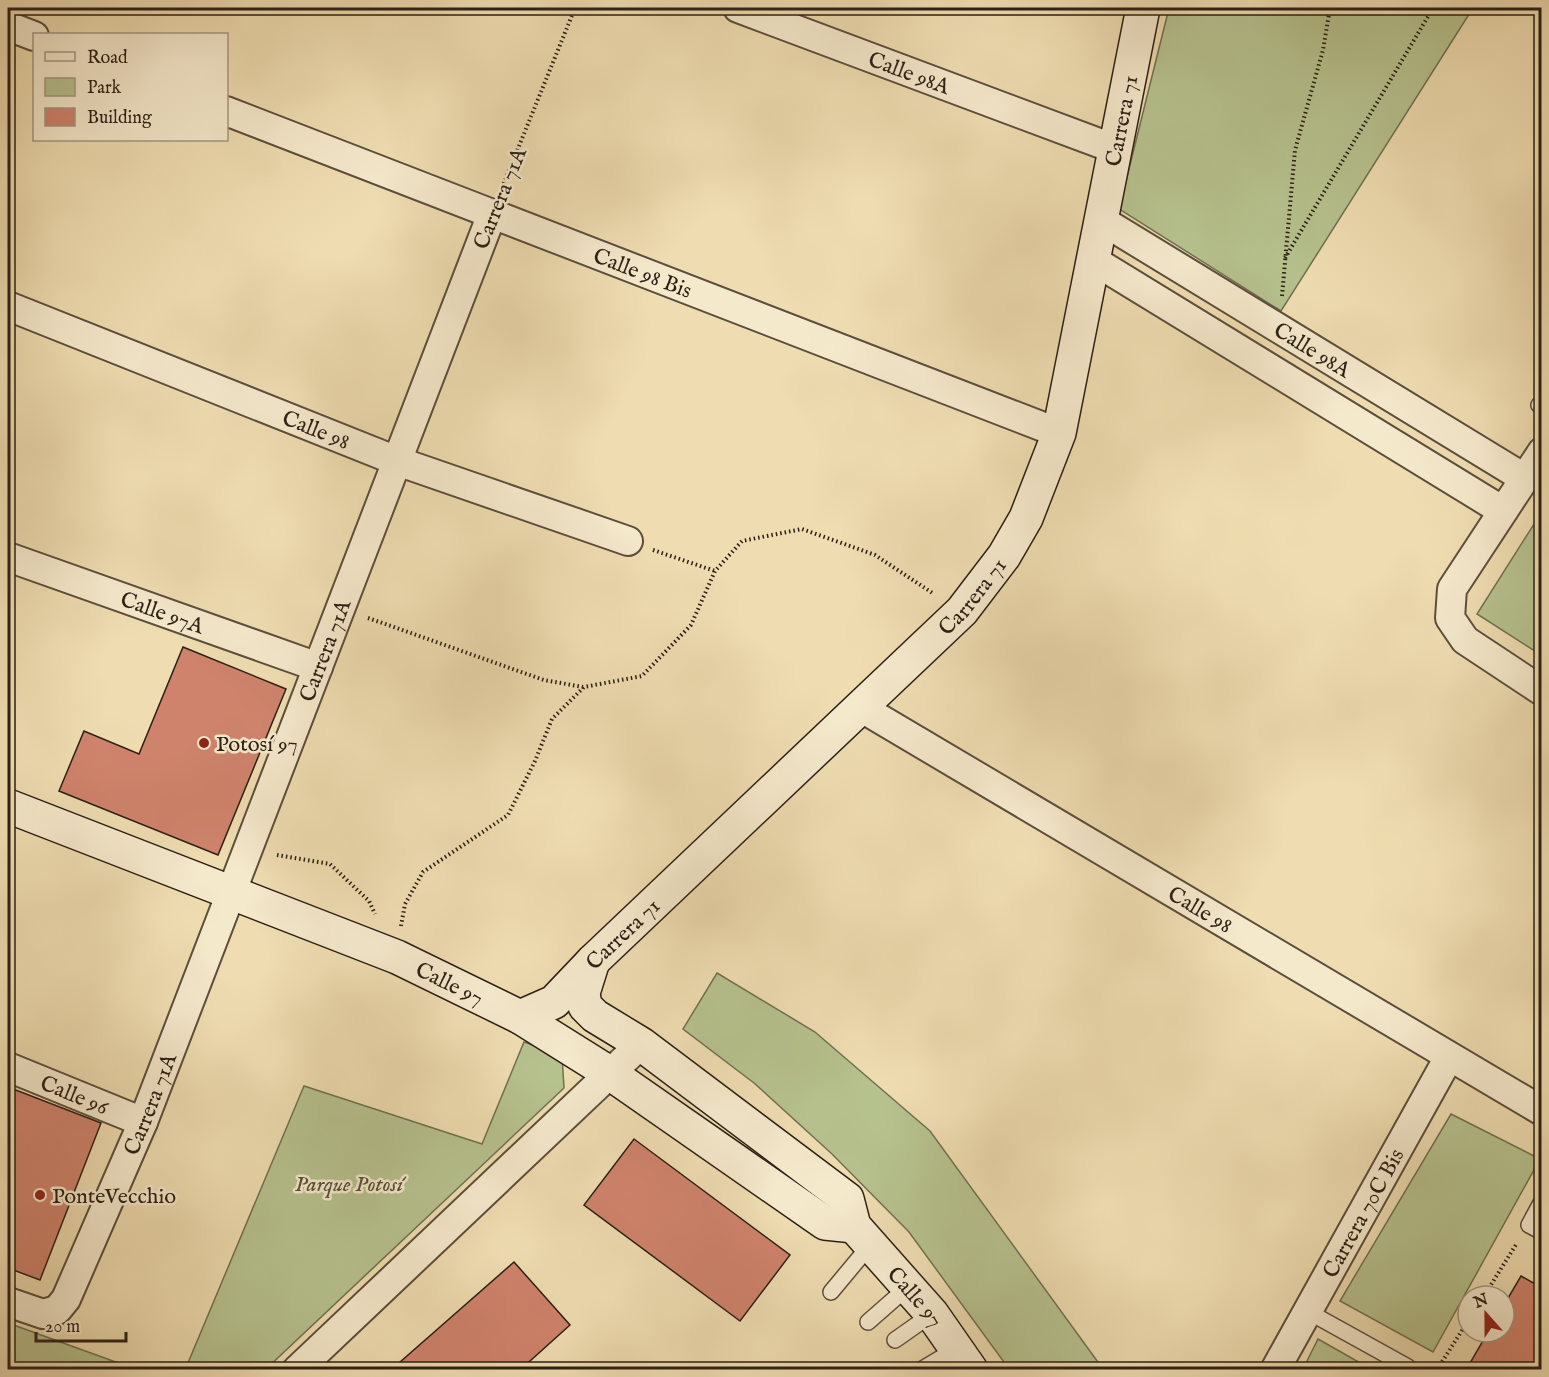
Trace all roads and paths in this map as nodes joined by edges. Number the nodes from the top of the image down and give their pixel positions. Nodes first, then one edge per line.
1 (575, 8) edge
2 (738, 8) edge
3 (1143, 8) edge
4 (1330, 8) edge
5 (1433, 8) edge
6 (8, 26) edge
7 (33, 36) edge
8 (228, 112) edge
9 (1115, 149) junction
10 (492, 214) junction
11 (1101, 220) junction
12 (1285, 259) junction
13 (1093, 261) junction
14 (8, 306) edge
15 (1281, 330) junction
16 (1059, 433) junction
17 (1542, 452) edge
18 (397, 461) junction
19 (1524, 478) junction
20 (1503, 511) junction
21 (628, 541) joint
22 (8, 556) edge
23 (715, 571) junction
24 (340, 608) junction
25 (962, 611) junction
26 (318, 667) junction
27 (584, 687) junction
28 (1542, 691) edge
29 (860, 707) junction
30 (8, 806) edge
31 (247, 852) junction
32 (231, 892) junction
33 (397, 957) junction
34 (593, 961) junction
35 (520, 1017) junction
36 (641, 1044) junction
37 (1449, 1057) junction
38 (8, 1067) edge
39 (611, 1074) junction
40 (1540, 1107) edge
41 (143, 1122) junction
42 (1542, 1201) edge
43 (1535, 1229) edge
44 (862, 1235) junction
45 (1493, 1284) edge
46 (909, 1286) junction
47 (831, 1292) dead end
48 (8, 1302) edge
49 (1307, 1311) junction
50 (932, 1314) junction
51 (868, 1322) dead end
52 (895, 1340) dead end
53 (1456, 1340) edge
54 (963, 1359) edge
55 (1408, 1367) dead end
56 (297, 1370) edge
57 (921, 1370) edge
58 (1275, 1370) edge
59 (1440, 1370) edge

1 - 10 path, Carrera 71A
2 - 9 street, Calle 98A
3 - 9 street, Carrera 71
4 - 12 path
5 - 12 path
6 - 7 street
8 - 10 street, Calle 98 Bis
9 - 11 street, Carrera 71
10 - 16 street, Calle 98 Bis
10 - 18 street, Carrera 71A
11 - 13 street, Carrera 71
11 - 15 street, Calle 98A
12 - 15 path
13 - 16 street, Carrera 71
13 - 20 street, Calle 98A
14 - 18 street, Calle 98
15 - 19 street, Calle 98A
16 - 25 street, Carrera 71
17 - 19 street
18 - 21 street, Calle 98
18 - 24 street, Carrera 71A
19 - 20 street
20 - 28 street
21 - 23 path
22 - 26 street, Calle 97A
23 - 25 path
23 - 27 path
24 - 26 street, Carrera 71A
24 - 27 path
25 - 29 street, Carrera 71
26 - 31 street, Carrera 71A
27 - 33 path
29 - 34 street, Carrera 71
29 - 37 street, Calle 98
30 - 32 street, Calle 97
31 - 32 street, Carrera 71A
31 - 33 path
32 - 33 street, Calle 97
32 - 41 street, Carrera 71A
33 - 35 street, Calle 97
34 - 35 street, Carrera 71
34 - 36 street, Calle 97
35 - 39 street, Calle 97
36 - 39 street
36 - 44 street, Calle 97
37 - 40 street, Calle 98
37 - 49 street, Carrera 70C Bis
38 - 41 street, Calle 96
39 - 44 street, Calle 97
39 - 56 street
41 - 48 street, Carrera 71A
42 - 43 lane
43 - 45 path
44 - 46 street, Calle 97
44 - 47 lane
46 - 50 street, Calle 97
46 - 51 lane
49 - 55 lane
49 - 58 street, Carrera 70C Bis
50 - 52 lane
50 - 54 street, Calle 97
53 - 59 path
54 - 57 lane

